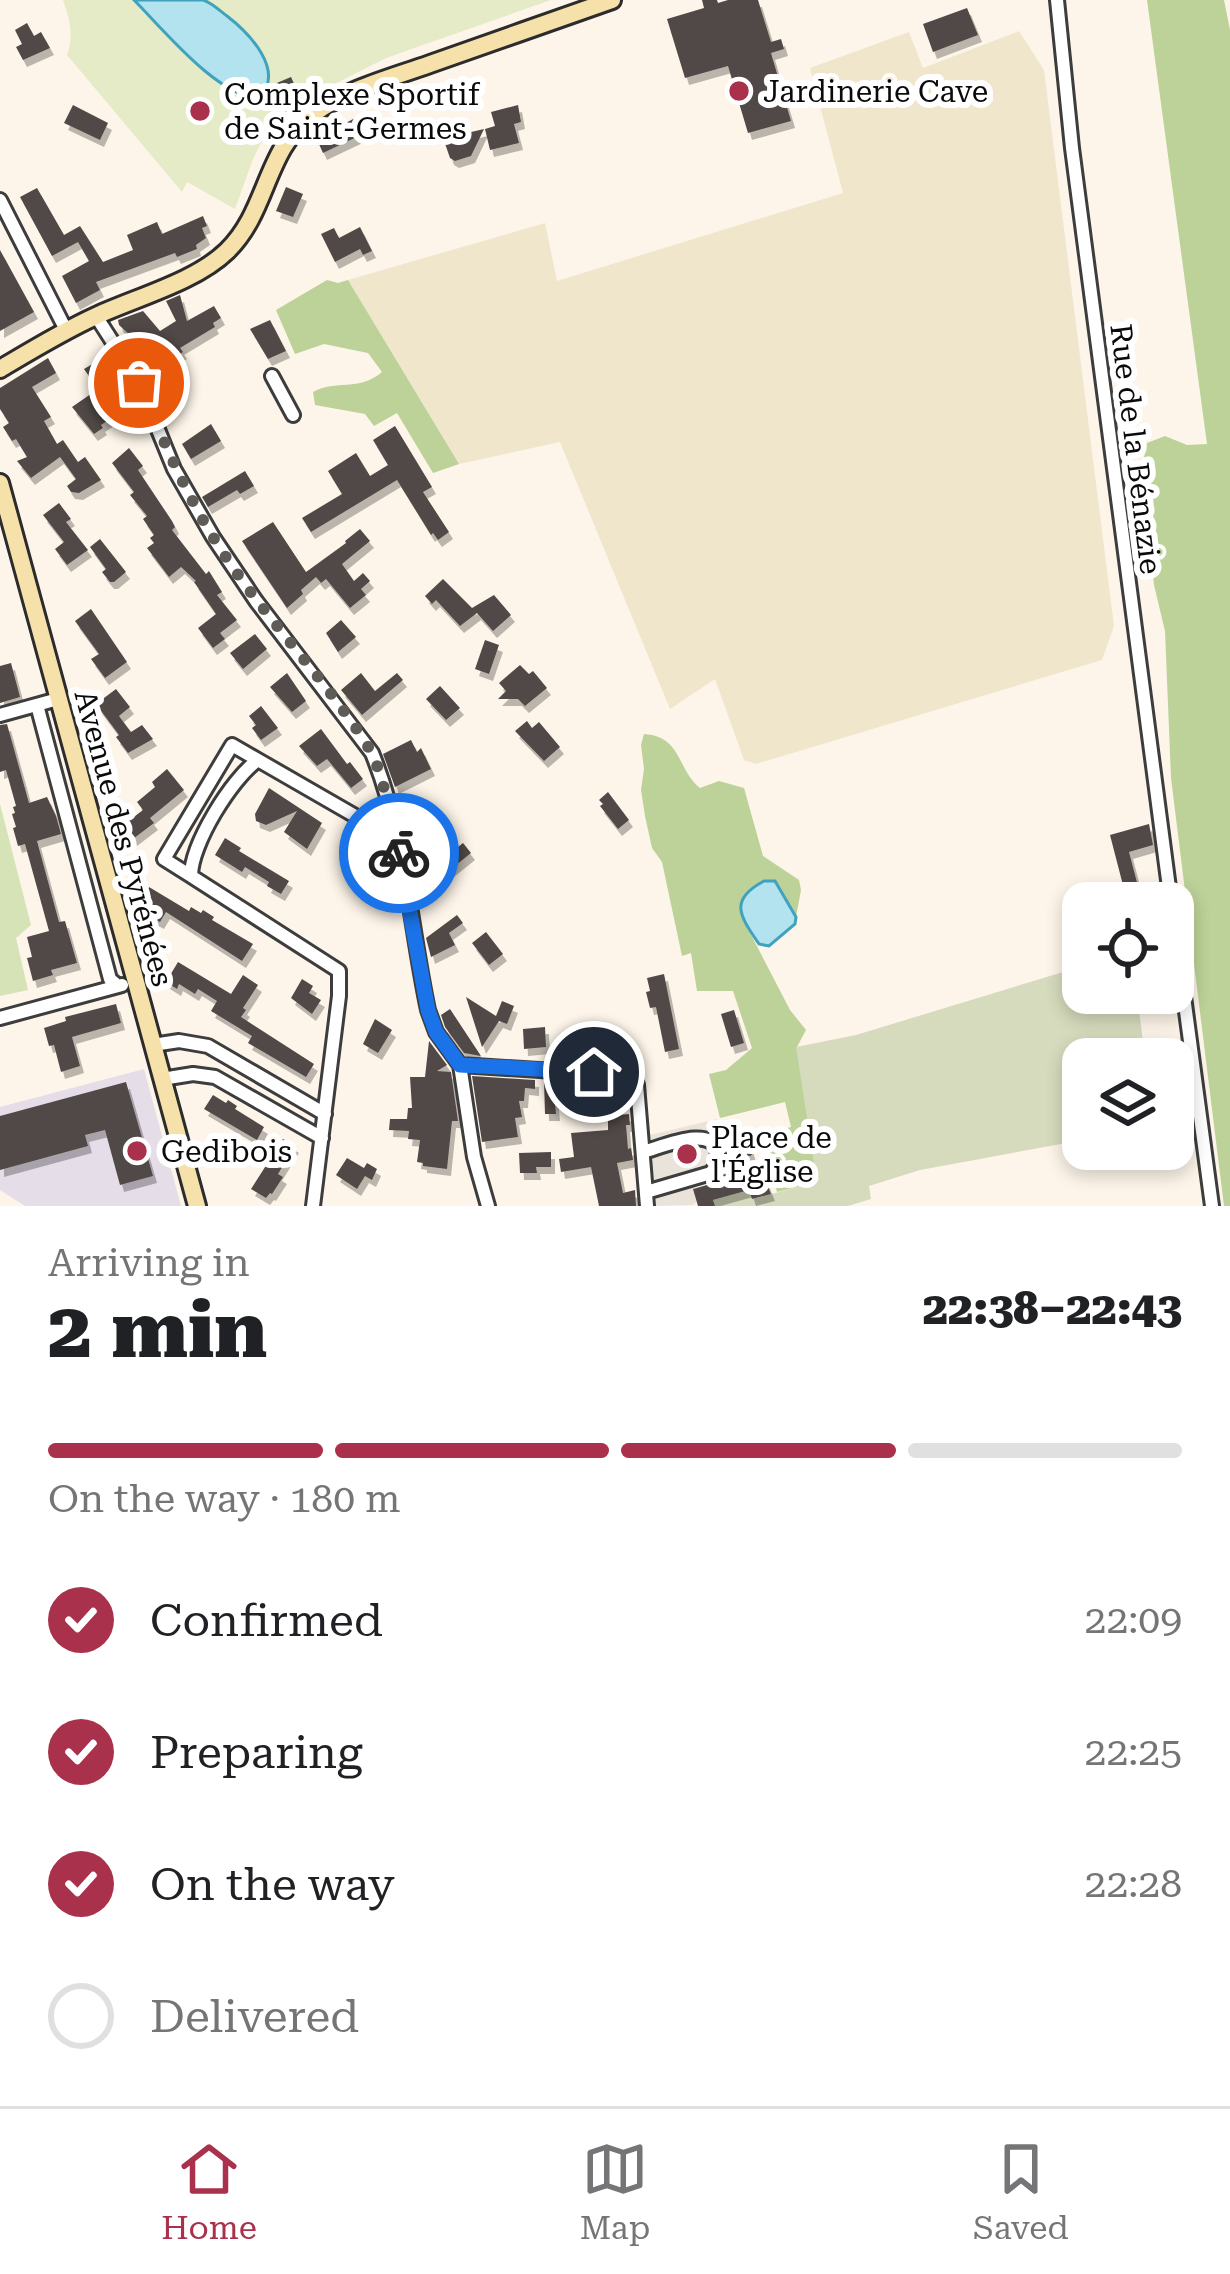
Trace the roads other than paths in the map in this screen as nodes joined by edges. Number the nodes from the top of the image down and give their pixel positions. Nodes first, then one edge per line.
1 (612, 0) edge
2 (1057, 0) edge
3 (0, 200) edge
4 (96, 316) junction
5 (66, 330) junction
6 (0, 369) edge
7 (272, 376) dead end
8 (293, 415) dead end
9 (0, 483) edge
10 (58, 699) junction
11 (38, 705) junction
12 (0, 715) edge
13 (258, 760) junction
14 (391, 814) junction
15 (191, 876) junction
16 (1169, 882) edge
17 (127, 983) junction
18 (1186, 1014) edge
19 (0, 1018) edge
20 (153, 1046) junction
21 (460, 1065) junction
22 (162, 1079) junction
23 (325, 1114) junction
24 (322, 1138) junction
25 (643, 1152) junction
26 (647, 1199) edge
27 (197, 1206) edge
28 (313, 1206) edge
29 (488, 1206) edge
30 (1212, 1206) edge

1 - 4 main road
2 - 16 street, Rue de la Bénazie
3 - 5 street
4 - 5 main road
4 - 14 street
5 - 6 main road
7 - 8 street
9 - 10 main road, Avenue des Pyrénées
10 - 11 street
10 - 17 main road, Avenue des Pyrénées
11 - 12 street
11 - 17 street
13 - 14 street
13 - 15 street
13 - 15 street
14 - 21 street
15 - 23 street
17 - 19 street
17 - 20 main road, Avenue des Pyrénées
18 - 30 street
20 - 22 main road, Avenue des Pyrénées
20 - 23 street
21 - 25 street
21 - 29 street
22 - 24 street
22 - 27 main road, Avenue des Pyrénées
23 - 24 street
24 - 28 street
25 - 26 street
25 - 26 street

